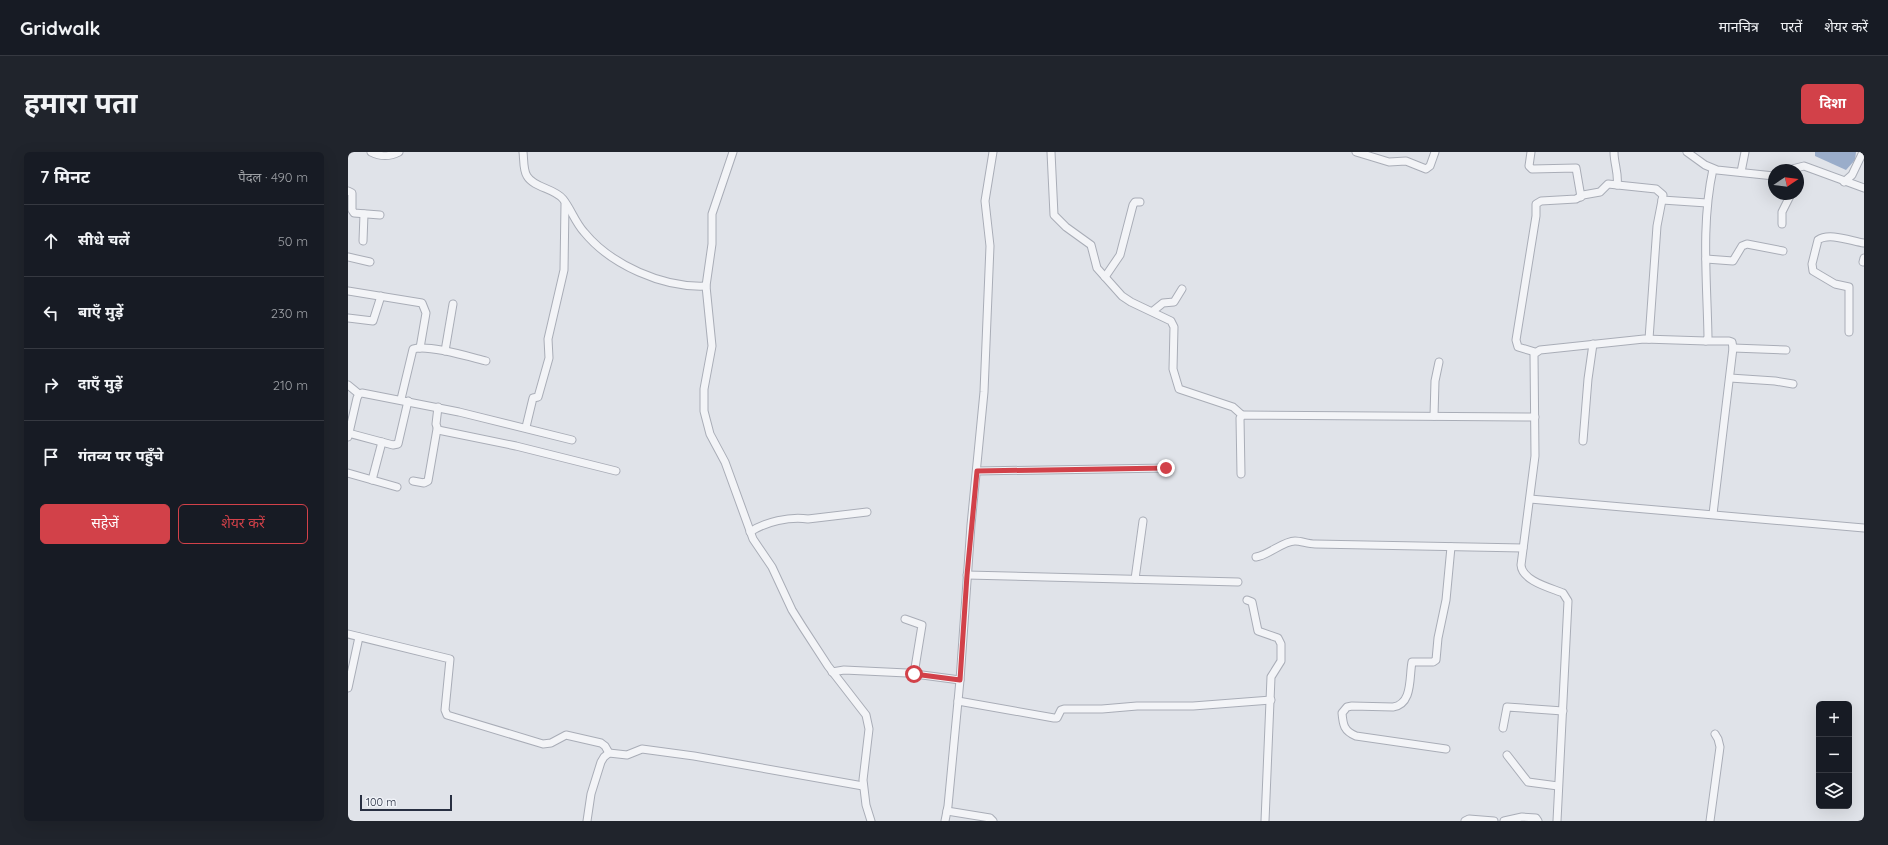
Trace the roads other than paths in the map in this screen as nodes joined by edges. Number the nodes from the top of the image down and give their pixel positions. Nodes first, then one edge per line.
1 (371, 152) edge
2 (399, 152) edge
3 (523, 152) edge
4 (733, 152) edge
5 (994, 152) edge
6 (1051, 152) edge
7 (1356, 152) edge
8 (1434, 152) edge
9 (1531, 152) edge
10 (1614, 152) edge
11 (1688, 152) edge
12 (1745, 152) edge
13 (1863, 152) edge
14 (1804, 166) edge
15 (1713, 169) junction
16 (1741, 172) junction
17 (1768, 177) edge
18 (1844, 182) junction
19 (1617, 185) junction
20 (1864, 188) edge
21 (348, 191) edge
22 (1581, 197) junction
23 (1662, 200) junction
24 (1789, 200) edge
25 (1140, 202) dead end
26 (1707, 203) junction
27 (565, 204) junction
28 (364, 214) junction
29 (380, 215) dead end
30 (1782, 224) dead end
31 (363, 241) dead end
32 (1864, 243) edge
33 (1783, 251) dead end
34 (348, 257) edge
35 (1706, 260) junction
36 (370, 262) dead end
37 (1105, 277) junction
38 (706, 286) junction
39 (1182, 289) dead end
40 (348, 291) edge
41 (380, 296) junction
42 (453, 304) dead end
43 (1153, 311) junction
44 (348, 318) edge
45 (1849, 332) dead end
46 (1649, 339) junction
47 (1706, 341) junction
48 (1593, 344) junction
49 (420, 348) junction
50 (1734, 348) junction
51 (1786, 350) dead end
52 (445, 351) junction
53 (1535, 352) junction
54 (486, 361) dead end
55 (1439, 362) dead end
56 (1730, 378) junction
57 (1793, 384) dead end
58 (348, 385) edge
59 (359, 394) junction
60 (405, 400) junction
61 (438, 407) junction
62 (1242, 416) junction
63 (1434, 416) junction
64 (1535, 417) junction
65 (526, 427) junction
66 (437, 429) junction
67 (348, 434) edge
68 (572, 440) dead end
69 (1583, 441) dead end
70 (382, 442) junction
71 (1166, 468) dead end
72 (616, 471) dead end
73 (977, 471) junction
74 (348, 474) edge
75 (1241, 474) dead end
76 (372, 480) junction
77 (413, 481) dead end
78 (397, 487) dead end
79 (1530, 499) junction
80 (868, 512) dead end
81 (1714, 514) junction
82 (1143, 522) dead end
83 (1864, 528) edge
84 (750, 532) junction
85 (1451, 547) junction
86 (1523, 548) junction
87 (1256, 557) dead end
88 (967, 575) junction
89 (1136, 579) junction
90 (1238, 582) dead end
91 (1247, 600) dead end
92 (905, 619) dead end
93 (348, 634) edge
94 (359, 637) junction
95 (832, 672) junction
96 (914, 674) junction
97 (960, 680) junction
98 (348, 688) edge
99 (1271, 700) junction
100 (958, 701) junction
101 (1564, 712) junction
102 (1503, 728) dead end
103 (1715, 734) dead end
104 (1446, 749) dead end
105 (609, 753) junction
106 (1506, 755) dead end
107 (864, 786) junction
108 (1558, 786) junction
109 (947, 811) junction
110 (587, 821) edge
111 (871, 821) edge
112 (945, 821) edge
113 (993, 821) edge
114 (1265, 821) edge
115 (1465, 821) edge
116 (1494, 821) edge
117 (1504, 821) edge
118 (1538, 821) edge
119 (1556, 821) edge
120 (1710, 821) edge

1 - 2 street
3 - 27 street
4 - 38 street
5 - 73 street
6 - 37 street
7 - 8 street
9 - 22 street
10 - 19 street
11 - 15 street
12 - 16 street
13 - 18 street
14 - 18 street
15 - 16 street
15 - 26 street
16 - 17 street
18 - 20 street
19 - 22 street
19 - 23 street
21 - 28 street
22 - 53 street
23 - 26 street
23 - 46 street
24 - 30 street
25 - 37 street
26 - 35 street
27 - 38 street
27 - 65 street
28 - 29 street
28 - 31 street
32 - 45 street
33 - 35 street
34 - 36 street
35 - 47 street
37 - 43 street
38 - 84 street
39 - 43 street
40 - 41 street
41 - 44 street
41 - 49 street
42 - 52 street
43 - 62 street
46 - 47 street
46 - 48 street
47 - 50 street
48 - 53 street
48 - 69 street
49 - 52 street
49 - 60 street
50 - 51 street
50 - 56 street
52 - 54 street
53 - 64 street
55 - 63 street
56 - 57 street
56 - 81 street
58 - 59 street
59 - 60 street
59 - 67 street
60 - 61 street
60 - 70 street
61 - 65 street
61 - 66 street
62 - 63 street
62 - 75 street
63 - 64 street
64 - 79 street
65 - 68 street
66 - 72 street
66 - 77 street
67 - 70 street
70 - 76 street
71 - 73 street
73 - 88 street
74 - 76 street
76 - 78 street
79 - 81 street
79 - 86 street
80 - 84 street
81 - 83 street
82 - 89 street
84 - 95 street
85 - 86 street
85 - 87 street
85 - 104 street
86 - 101 street
88 - 89 street
88 - 97 street
89 - 90 street
91 - 99 street
92 - 96 street
93 - 94 street
94 - 98 street
94 - 105 street
95 - 96 street
95 - 107 street
96 - 97 street
97 - 100 street
99 - 100 street
99 - 114 street
100 - 109 street
101 - 102 street
101 - 108 street
103 - 120 street
105 - 107 street
105 - 110 street
106 - 108 street
107 - 111 street
108 - 119 street
109 - 112 street
109 - 113 street
115 - 116 street
117 - 118 street

